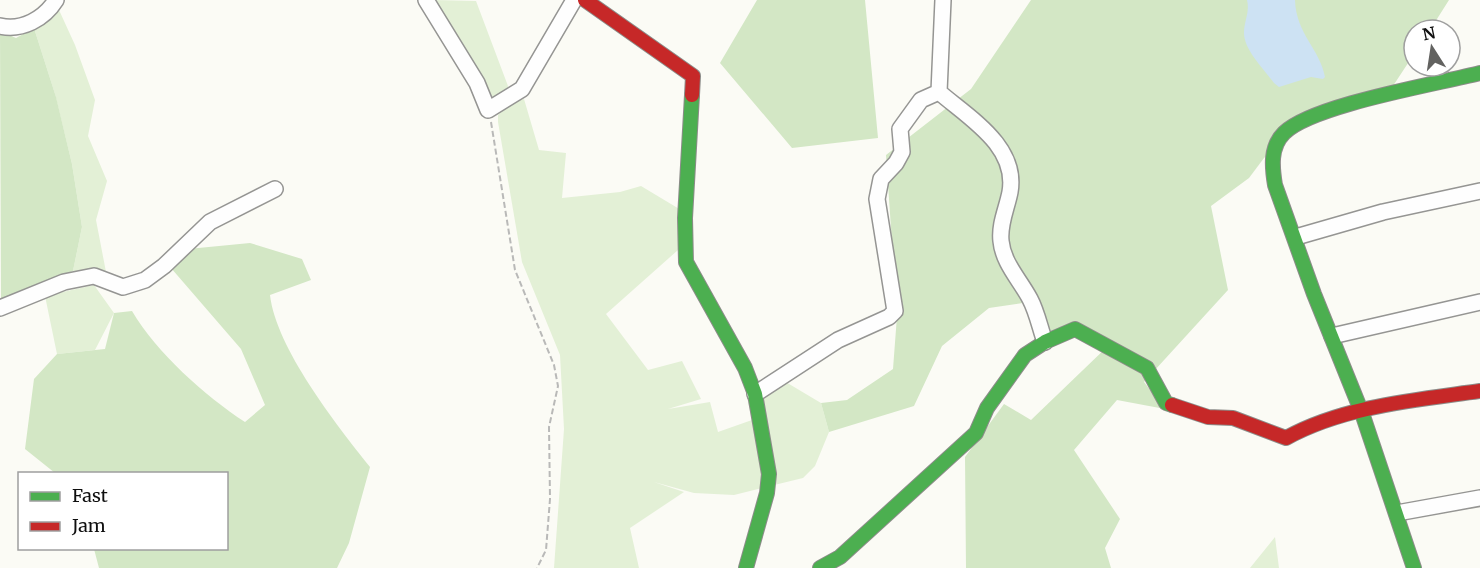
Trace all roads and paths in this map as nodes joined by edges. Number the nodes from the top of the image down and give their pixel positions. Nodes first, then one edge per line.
1 (56, 0) edge
2 (426, 0) edge
3 (574, 0) edge
4 (585, 0) edge
5 (944, 0) edge
6 (0, 26) edge
7 (1480, 74) edge
8 (939, 92) junction
9 (488, 110) junction
10 (275, 189) dead end
11 (1480, 191) edge
12 (1296, 237) junction
13 (1480, 302) edge
14 (0, 308) edge
15 (1332, 336) junction
16 (1045, 342) junction
17 (1480, 391) edge
18 (755, 394) junction
19 (1362, 413) junction
20 (1480, 498) edge
21 (1397, 513) junction
22 (537, 568) edge
23 (746, 568) edge
24 (820, 568) edge
25 (1414, 568) edge

1 - 6 street
2 - 9 street
3 - 9 street
4 - 18 street
5 - 8 street
7 - 12 street
8 - 16 street
8 - 18 street
9 - 22 path
10 - 14 street
11 - 12 street
12 - 15 street
13 - 15 street
15 - 19 street
16 - 19 street
16 - 24 street
17 - 19 street
18 - 23 street
19 - 21 street
20 - 21 street
21 - 25 street

